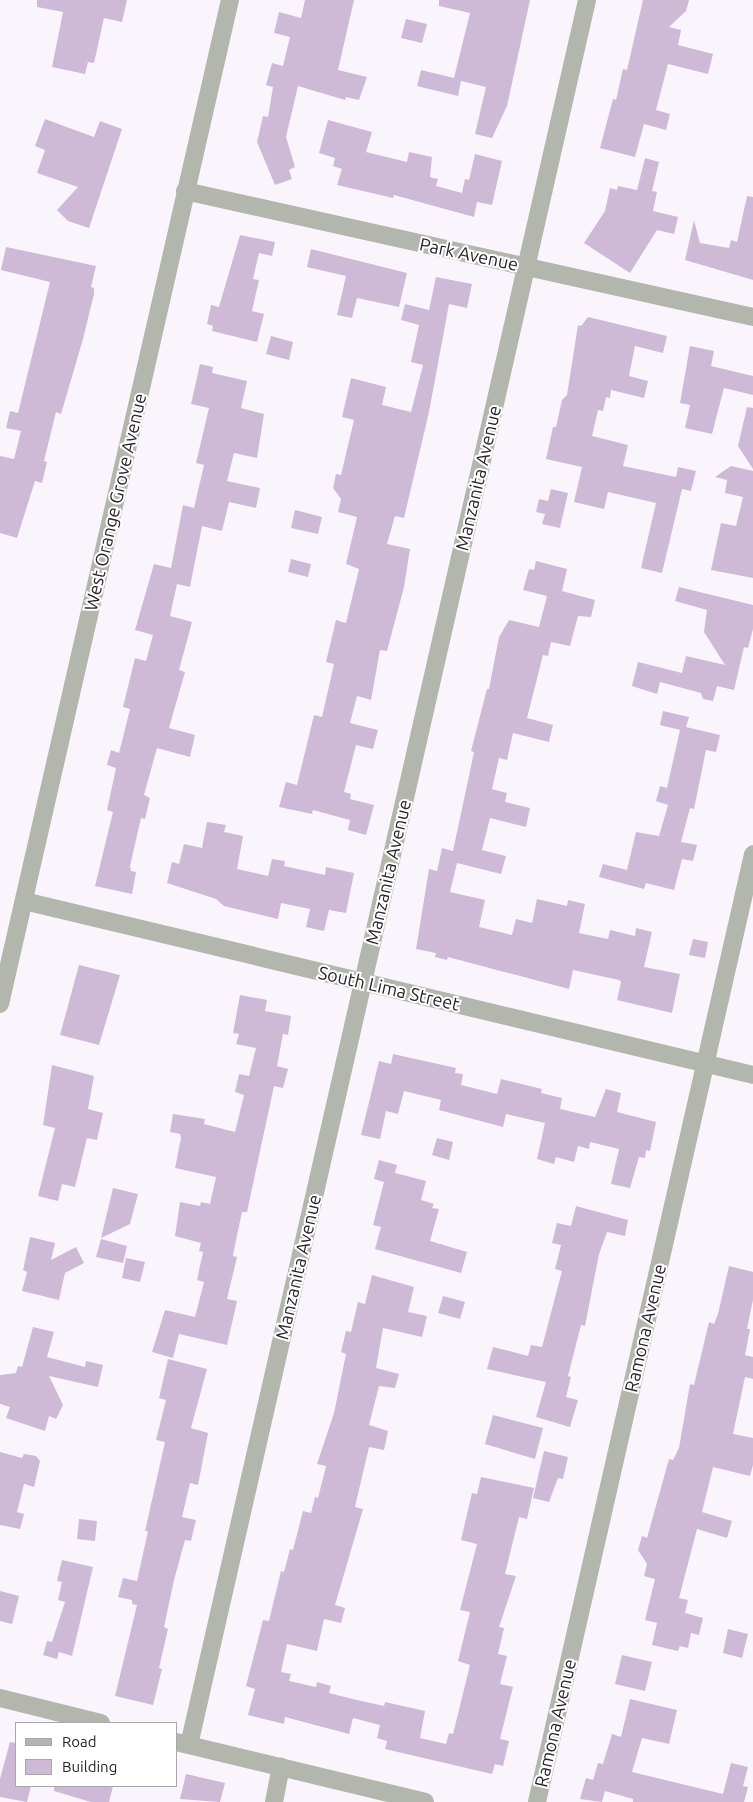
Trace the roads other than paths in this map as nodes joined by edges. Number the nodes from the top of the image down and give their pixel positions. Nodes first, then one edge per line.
1 (230, 0) edge
2 (587, 0) edge
3 (185, 190) junction
4 (526, 266) junction
5 (753, 317) edge
6 (753, 854) edge
7 (24, 901) junction
8 (363, 982) junction
9 (0, 1004) edge
10 (706, 1064) junction
11 (753, 1075) edge
12 (0, 1698) edge
13 (97, 1722) edge
14 (182, 1743) edge
15 (281, 1767) junction
16 (274, 1802) edge
17 (425, 1802) edge
18 (537, 1802) edge

1 - 3 street, West Orange Grove Avenue
2 - 4 street, Manzanita Avenue
3 - 4 street, Park Avenue
3 - 7 street, West Orange Grove Avenue
4 - 5 street, Park Avenue
4 - 8 street, Manzanita Avenue
6 - 10 street, Ramona Avenue
7 - 8 street, South Lima Street
7 - 9 street, West Orange Grove Avenue
8 - 10 street, South Lima Street
8 - 14 street, Manzanita Avenue
10 - 11 street, South Lima Street
10 - 18 street, Ramona Avenue
12 - 13 street
14 - 15 street
15 - 16 street
15 - 17 street

